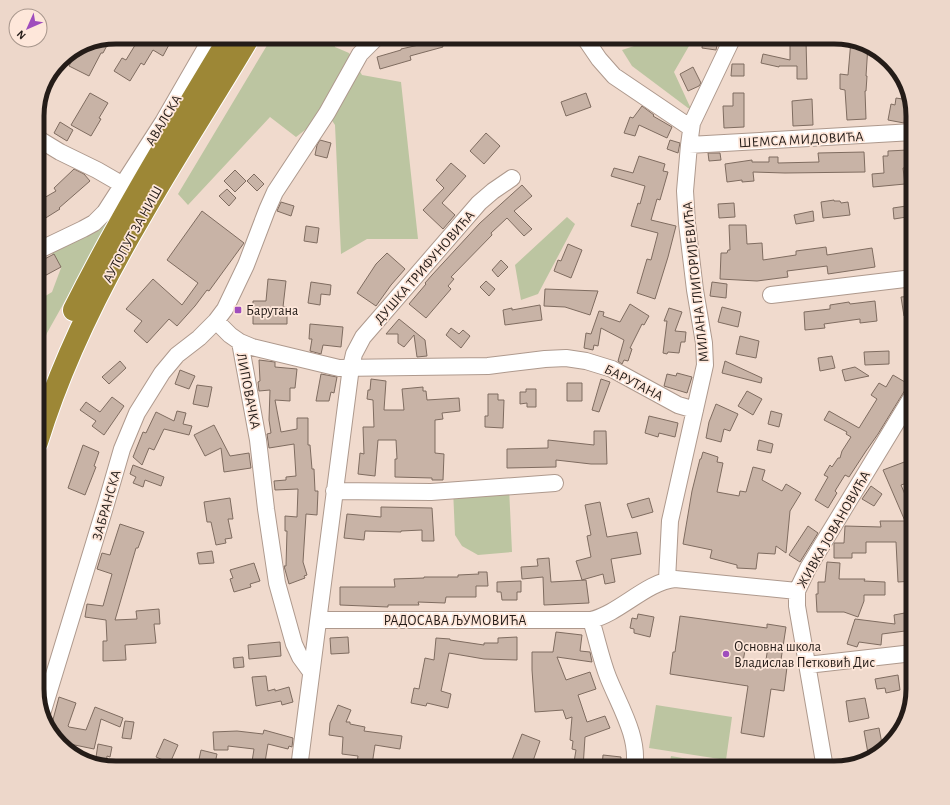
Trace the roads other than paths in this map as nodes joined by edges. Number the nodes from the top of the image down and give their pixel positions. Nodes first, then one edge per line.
1 (208, 44) edge
2 (226, 44) edge
3 (245, 44) edge
4 (370, 44) edge
5 (589, 44) edge
6 (730, 44) edge
7 (691, 128) junction
8 (906, 132) edge
9 (44, 142) edge
10 (688, 145) junction
11 (512, 178) dead end
12 (123, 185) junction
13 (44, 248) edge
14 (906, 279) edge
15 (771, 295) dead end
16 (216, 322) junction
17 (240, 342) junction
18 (351, 367) junction
19 (44, 379) edge
20 (906, 407) edge
21 (695, 410) junction
22 (44, 421) edge
23 (555, 482) dead end
24 (334, 491) junction
25 (667, 580) junction
26 (797, 591) junction
27 (319, 620) junction
28 (591, 620) junction
29 (906, 654) edge
30 (807, 665) junction
31 (311, 672) junction
32 (45, 704) edge
33 (300, 761) edge
34 (634, 761) edge
35 (824, 761) edge

1 - 12 street, АВАЛСКА
2 - 19 highway, АУТОПУТ ЗА НИШ
3 - 22 highway, АУТОПУТ ЗА НИШ
4 - 16 street
5 - 7 street
6 - 7 street, МИЛАНА ГЛИГОРИЈЕВИЋА
7 - 10 street, МИЛАНА ГЛИГОРИЈЕВИЋА
8 - 10 street, ШЕМСА МИДОВИЋА
9 - 12 street
10 - 21 street, МИЛАНА ГЛИГОРИЈЕВИЋА
11 - 18 street, ДУШКА ТРИФУНОВИЋА
12 - 13 street, АВАЛСКА
14 - 15 street
16 - 17 street, ЛИПОВАЧКА
16 - 32 street, ЗАБРАНСКА
17 - 18 street, БАРУТАНА
17 - 31 street, ЛИПОВАЧКА
18 - 21 street, БАРУТАНА
18 - 24 street, ДУШКА ТРИФУНОВИЋА
20 - 26 street, ЖИВКА ЈОВАНОВИЋА
21 - 25 street, МИЛАНА ГЛИГОРИЈЕВИЋА
23 - 24 street
24 - 27 street, ДУШКА ТРИФУНОВИЋА
25 - 26 street, РАДОСАВА ЉУМОВИЋА
25 - 28 street, РАДОСАВА ЉУМОВИЋА
26 - 30 street, ЖИВКА ЈОВАНОВИЋА
27 - 28 street, РАДОСАВА ЉУМОВИЋА
27 - 31 street, ДУШКА ТРИФУНОВИЋА
28 - 34 street
29 - 30 street
30 - 35 street, ЖИВКА ЈОВАНОВИЋА
31 - 33 street

